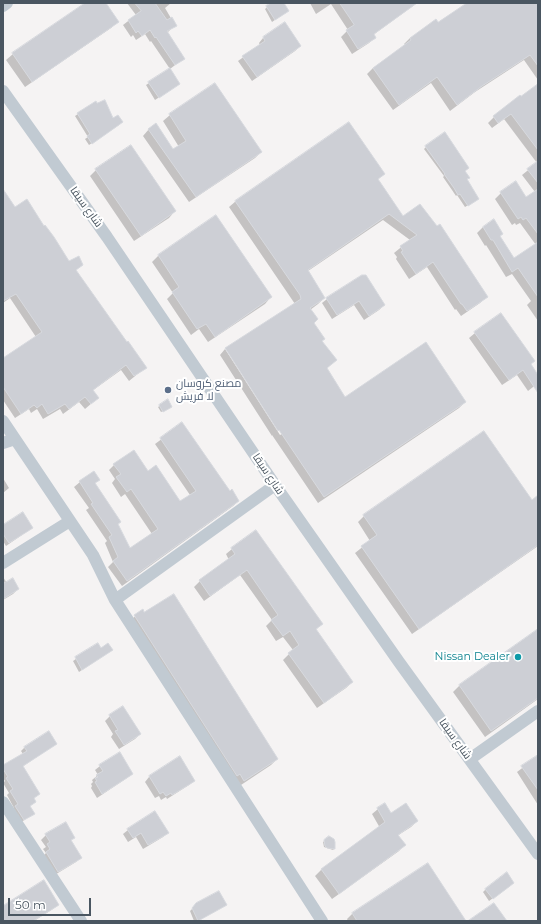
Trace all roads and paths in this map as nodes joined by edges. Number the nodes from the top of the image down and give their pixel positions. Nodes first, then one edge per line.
1 (7, 3) edge
2 (3, 6) edge
3 (3, 91) edge
4 (3, 421) edge
5 (15, 440) junction
6 (3, 443) edge
7 (276, 485) junction
8 (70, 521) junction
9 (3, 563) edge
10 (115, 600) junction
11 (538, 711) edge
12 (470, 760) junction
13 (3, 802) edge
14 (538, 854) edge
15 (81, 921) edge
16 (322, 921) edge

1 - 2 street
3 - 7 street, شارع سيقا
4 - 5 street
5 - 6 street
5 - 8 street
7 - 10 street
7 - 12 street, شارع سيقا
8 - 9 street
8 - 10 street
10 - 16 street
11 - 12 street
12 - 14 street, شارع سيقا
13 - 15 street

